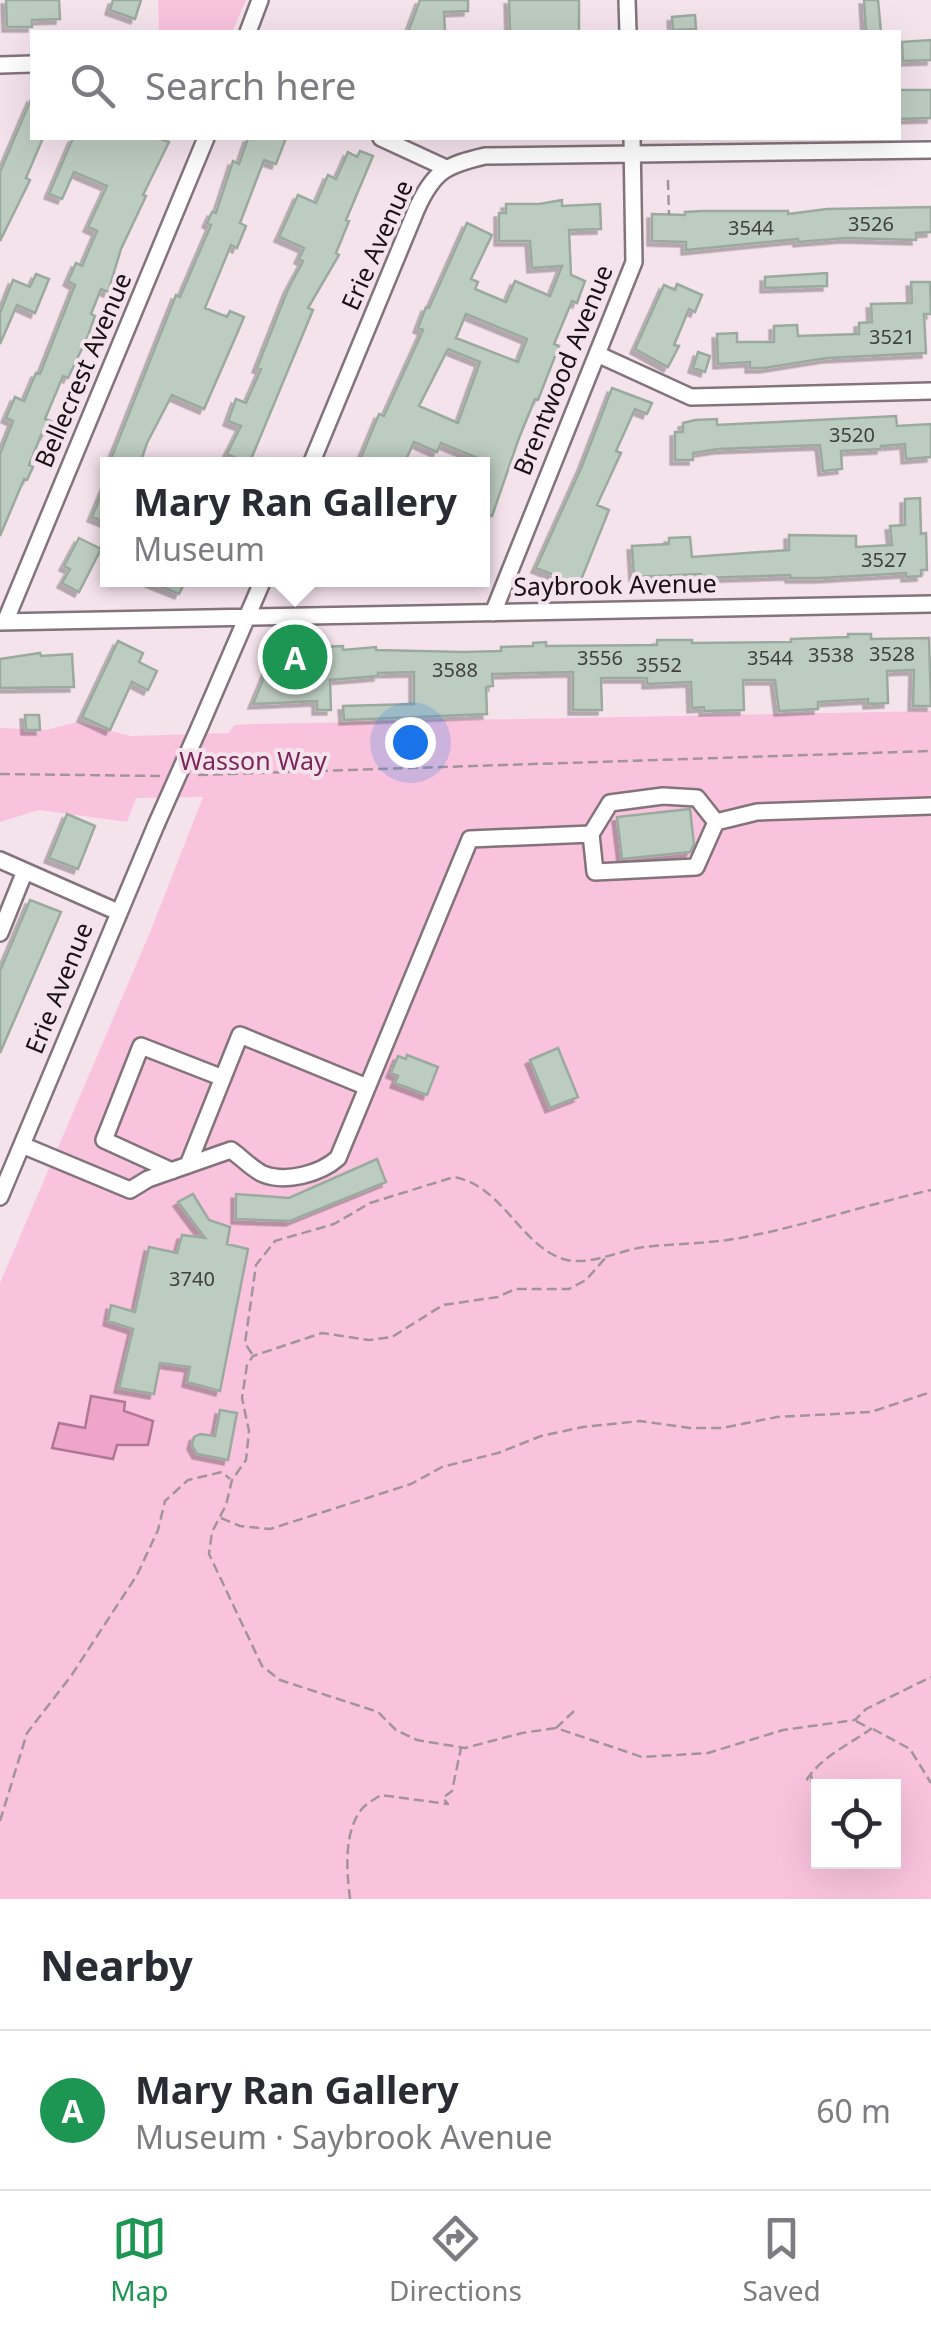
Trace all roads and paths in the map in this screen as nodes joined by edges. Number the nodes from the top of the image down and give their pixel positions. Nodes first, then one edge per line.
1 (260, 0) edge
2 (627, 0) edge
3 (249, 30) edge
4 (628, 30) edge
5 (30, 64) edge
6 (1, 68) edge
7 (205, 140) edge
8 (385, 140) edge
9 (632, 145) edge
10 (931, 150) edge
11 (446, 168) junction
12 (668, 180) dead end
13 (669, 215) dead end
14 (597, 354) junction
15 (931, 391) edge
16 (314, 457) edge
17 (260, 587) edge
18 (931, 604) edge
19 (493, 613) junction
20 (247, 619) junction
21 (2, 622) edge
22 (931, 751) edge
23 (0, 774) edge
24 (191, 775) dead end
25 (172, 776) dead end
26 (931, 806) edge
27 (716, 822) junction
28 (590, 834) junction
29 (0, 860) edge
30 (25, 870) junction
31 (118, 912) junction
32 (0, 932) edge
33 (223, 1078) junction
34 (367, 1088) junction
35 (22, 1145) junction
36 (188, 1165) junction
37 (172, 1171) junction
38 (931, 1190) edge
39 (0, 1197) edge
40 (608, 1255) junction
41 (253, 1356) junction
42 (931, 1392) edge
43 (232, 1480) junction
44 (220, 1517) junction
45 (931, 1676) edge
46 (574, 1711) dead end
47 (855, 1720) junction
48 (556, 1728) junction
49 (871, 1729) junction
50 (461, 1748) junction
51 (812, 1772) dead end
52 (931, 1783) edge
53 (0, 1821) edge
54 (350, 1899) edge

1 - 3 street
2 - 4 street
5 - 6 street
7 - 21 street, Bellecrest Avenue
8 - 11 street
9 - 10 street, Erie Avenue
9 - 11 street, Erie Avenue
9 - 14 street, Brentwood Avenue
11 - 16 street, Erie Avenue
12 - 13 path
14 - 15 street
14 - 19 street, Brentwood Avenue
17 - 20 street, Erie Avenue
18 - 19 street, Saybrook Avenue
19 - 20 street, Saybrook Avenue
20 - 21 street, Saybrook Avenue
20 - 31 street, Erie Avenue, bridge
22 - 24 path
23 - 25 path
26 - 27 street
27 - 28 street
27 - 28 street
28 - 34 street
29 - 30 street
30 - 31 street
30 - 32 street
31 - 35 street, Erie Avenue
33 - 34 street
33 - 36 street
33 - 37 street
34 - 36 street
35 - 37 street
35 - 39 street, Erie Avenue
36 - 37 street
38 - 40 path
40 - 41 path
40 - 41 path
41 - 43 path
42 - 44 path
43 - 44 path
43 - 53 path
44 - 50 path
45 - 47 path
46 - 48 path
47 - 48 path
47 - 49 path
48 - 50 path
49 - 51 path
49 - 52 path
50 - 54 path

